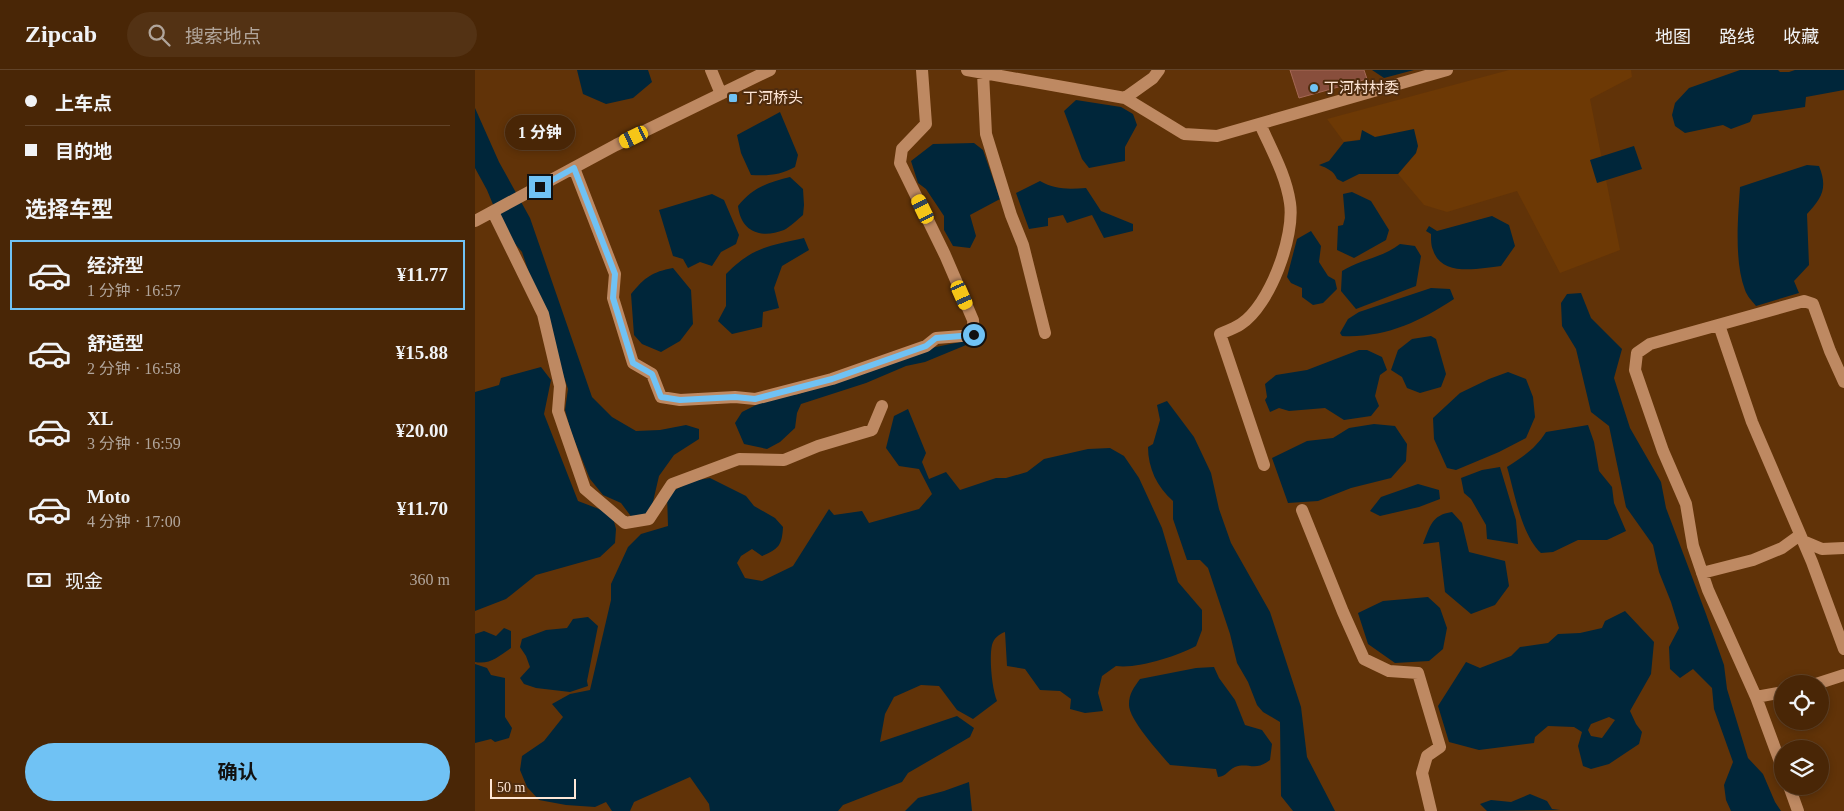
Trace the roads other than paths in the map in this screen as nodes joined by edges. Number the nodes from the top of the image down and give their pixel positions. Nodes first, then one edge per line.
1 (711, 70) edge
2 (770, 70) edge
3 (922, 70) edge
4 (967, 70) edge
5 (1159, 70) edge
6 (1447, 70) edge
7 (983, 73) junction
8 (721, 94) junction
9 (1125, 98) junction
10 (1260, 124) junction
11 (574, 168) junction
12 (493, 212) junction
13 (475, 221) edge
14 (1719, 325) junction
15 (1045, 333) dead end
16 (1844, 382) edge
17 (882, 406) dead end
18 (1265, 465) dead end
19 (1302, 510) dead end
20 (1801, 538) junction
21 (1844, 548) edge
22 (1702, 573) junction
23 (1844, 649) edge
24 (1844, 675) edge
25 (1829, 680) edge
26 (1774, 694) edge
27 (1756, 698) junction
28 (1774, 746) edge
29 (1793, 795) edge
30 (1431, 811) edge
31 (1799, 811) edge

1 - 8 street
2 - 8 street
3 - 11 street
4 - 7 street
5 - 9 street
6 - 10 street
7 - 9 street
7 - 15 street
8 - 11 street
9 - 10 street
10 - 18 street
11 - 12 street
12 - 13 street
12 - 17 street
14 - 16 street
14 - 20 street
14 - 22 street
19 - 30 street
20 - 21 street
20 - 22 street
20 - 23 street
22 - 27 street
24 - 25 street
26 - 27 street
27 - 28 street
29 - 31 street

